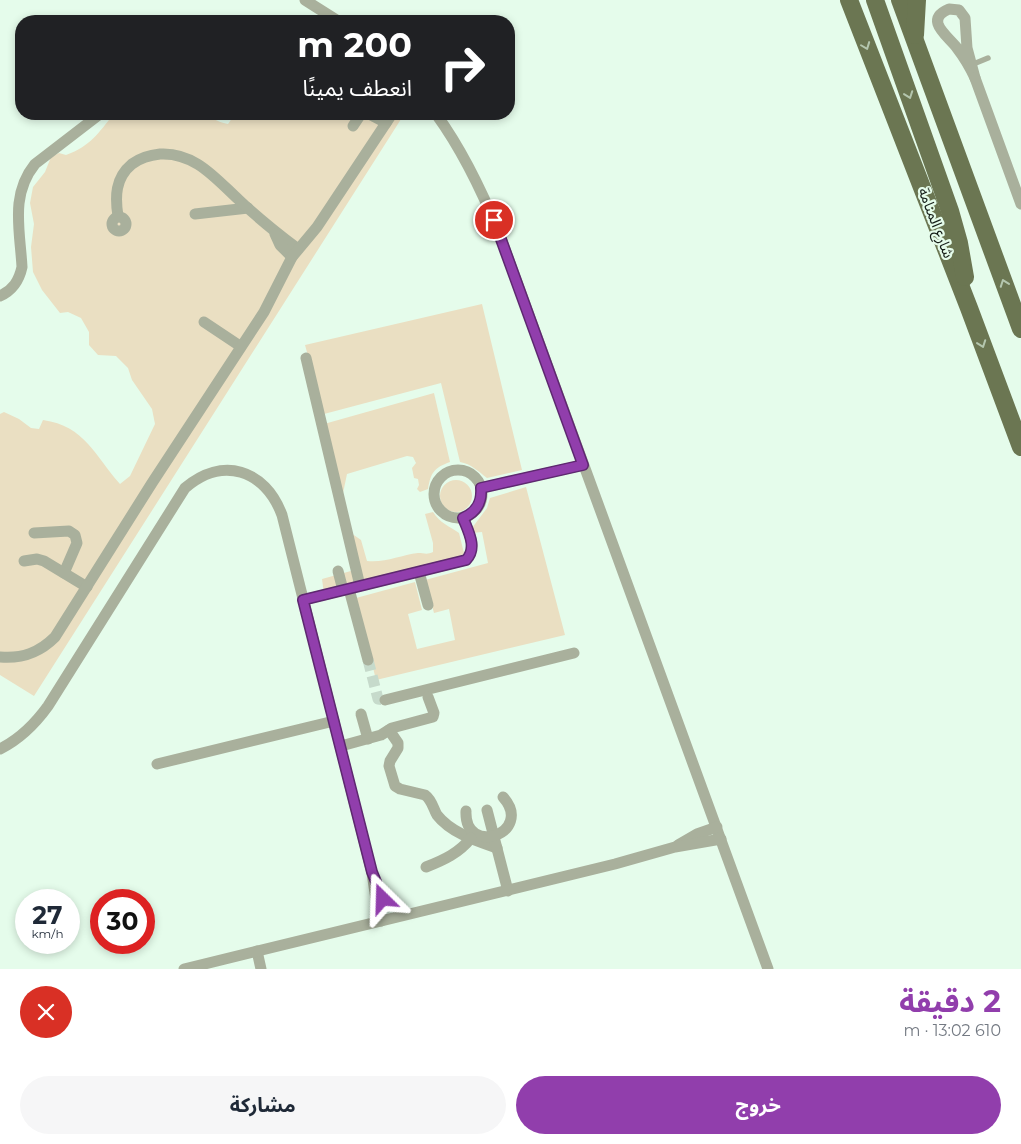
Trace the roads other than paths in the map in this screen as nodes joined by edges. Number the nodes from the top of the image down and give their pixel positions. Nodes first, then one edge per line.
1 (306, 0) edge
2 (849, 0) edge
3 (875, 0) edge
4 (900, 0) edge
5 (917, 0) edge
6 (329, 15) edge
7 (914, 43) junction
8 (988, 58) dead end
9 (971, 65) junction
10 (975, 78) junction
11 (92, 120) edge
12 (357, 120) edge
13 (388, 120) edge
14 (440, 120) edge
15 (353, 126) dead end
16 (1021, 204) edge
17 (248, 208) junction
18 (195, 214) dead end
19 (118, 216) dead end
20 (295, 253) junction
21 (0, 296) edge
22 (969, 308) junction
23 (204, 322) dead end
24 (1021, 329) edge
25 (240, 346) junction
26 (306, 358) dead end
27 (1021, 447) edge
28 (583, 465) junction
29 (481, 488) junction
30 (463, 518) junction
31 (34, 533) dead end
32 (24, 561) dead end
33 (338, 571) dead end
34 (64, 572) junction
35 (419, 572) junction
36 (87, 587) junction
37 (351, 588) junction
38 (303, 600) junction
39 (428, 605) dead end
40 (574, 653) dead end
41 (0, 657) edge
42 (368, 660) tunnel mouth
43 (428, 697) dead end
44 (385, 700) dead end
45 (361, 714) dead end
46 (334, 721) junction
47 (389, 730) junction
48 (368, 739) junction
49 (341, 746) junction
50 (0, 749) edge
51 (157, 764) dead end
52 (503, 797) dead end
53 (486, 810) dead end
54 (466, 811) dead end
55 (716, 827) junction
56 (471, 838) junction
57 (721, 839) junction
58 (496, 842) junction
59 (675, 847) junction
60 (426, 867) dead end
61 (508, 891) junction
62 (385, 920) junction
63 (257, 951) junction
64 (184, 969) edge
65 (261, 969) edge
66 (768, 969) edge

1 - 6 street
2 -> 22 main road, شارع المنامة
3 -> 22 main road
4 - 7 main road
5 - 7 main road
24 -> 7 main road
8 - 9 lane
9 - 10 street
9 - 10 street
10 - 16 street
11 - 21 street
12 - 15 street
13 - 20 street
14 - 28 street
17 - 18 street
17 - 19 street
17 - 20 street
20 - 25 street
22 -> 27 main road, شارع المنامة
23 - 25 street
25 - 36 street
26 - 37 street
28 - 29 street
28 - 55 street
29 - 30 street
29 - 30 street
30 - 35 street
31 - 34 street
32 - 34 street
33 - 37 street
34 - 36 street
35 - 37 street
35 - 39 street
36 - 41 street
37 - 38 street
37 - 42 street
38 - 46 street
38 - 50 street
40 - 44 street
43 - 47 street
45 - 48 street
46 - 49 street
46 - 51 street
47 - 48 street
47 - 56 street
48 - 49 street
49 - 62 street
52 - 58 street
53 - 58 street
54 - 58 street
55 - 57 street
55 - 59 street
56 - 58 street
56 - 60 street
57 - 59 street
57 - 66 street
58 - 61 street
59 - 61 street
61 - 62 street
62 - 63 street
63 - 64 street
63 - 65 street

